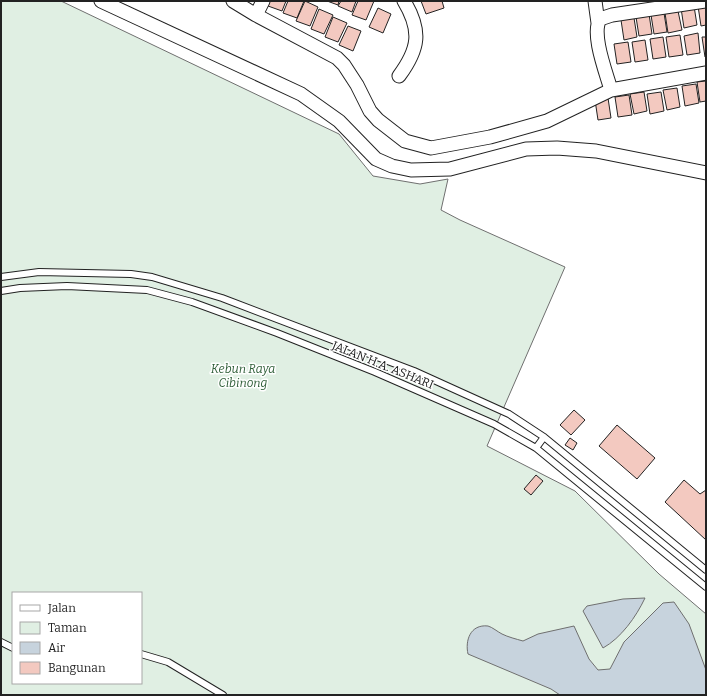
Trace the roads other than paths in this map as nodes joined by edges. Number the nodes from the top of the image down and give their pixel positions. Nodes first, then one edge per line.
1 (100, 1) edge
2 (233, 1) edge
3 (263, 1) edge
4 (404, 1) edge
5 (595, 1) edge
6 (705, 1) edge
7 (256, 15) junction
8 (598, 23) junction
9 (706, 73) edge
10 (399, 76) dead end
11 (611, 90) junction
12 (706, 173) edge
13 (1, 277) edge
14 (173, 282) junction
15 (1, 291) edge
16 (168, 294) junction
17 (544, 437) junction
18 (536, 448) junction
19 (706, 570) edge
20 (706, 587) edge
21 (1, 642) edge
22 (12, 648) edge
23 (142, 654) edge
24 (223, 695) edge

1 - 12 street
2 - 7 street
3 - 7 street
4 - 10 street
5 - 8 street
6 - 8 street
7 - 11 street
8 - 11 street
9 - 11 street
13 - 14 lane, JALAN H.A. ASHARI
14 - 16 lane
14 - 17 lane, JALAN H.A. ASHARI
15 - 16 lane, JALAN H.A. ASHARI
16 - 18 lane, JALAN H.A. ASHARI
17 - 18 lane
17 - 19 lane, JALAN H.A. ASHARI
18 - 20 lane, JALAN H.A. ASHARI
21 - 22 lane
23 - 24 lane

